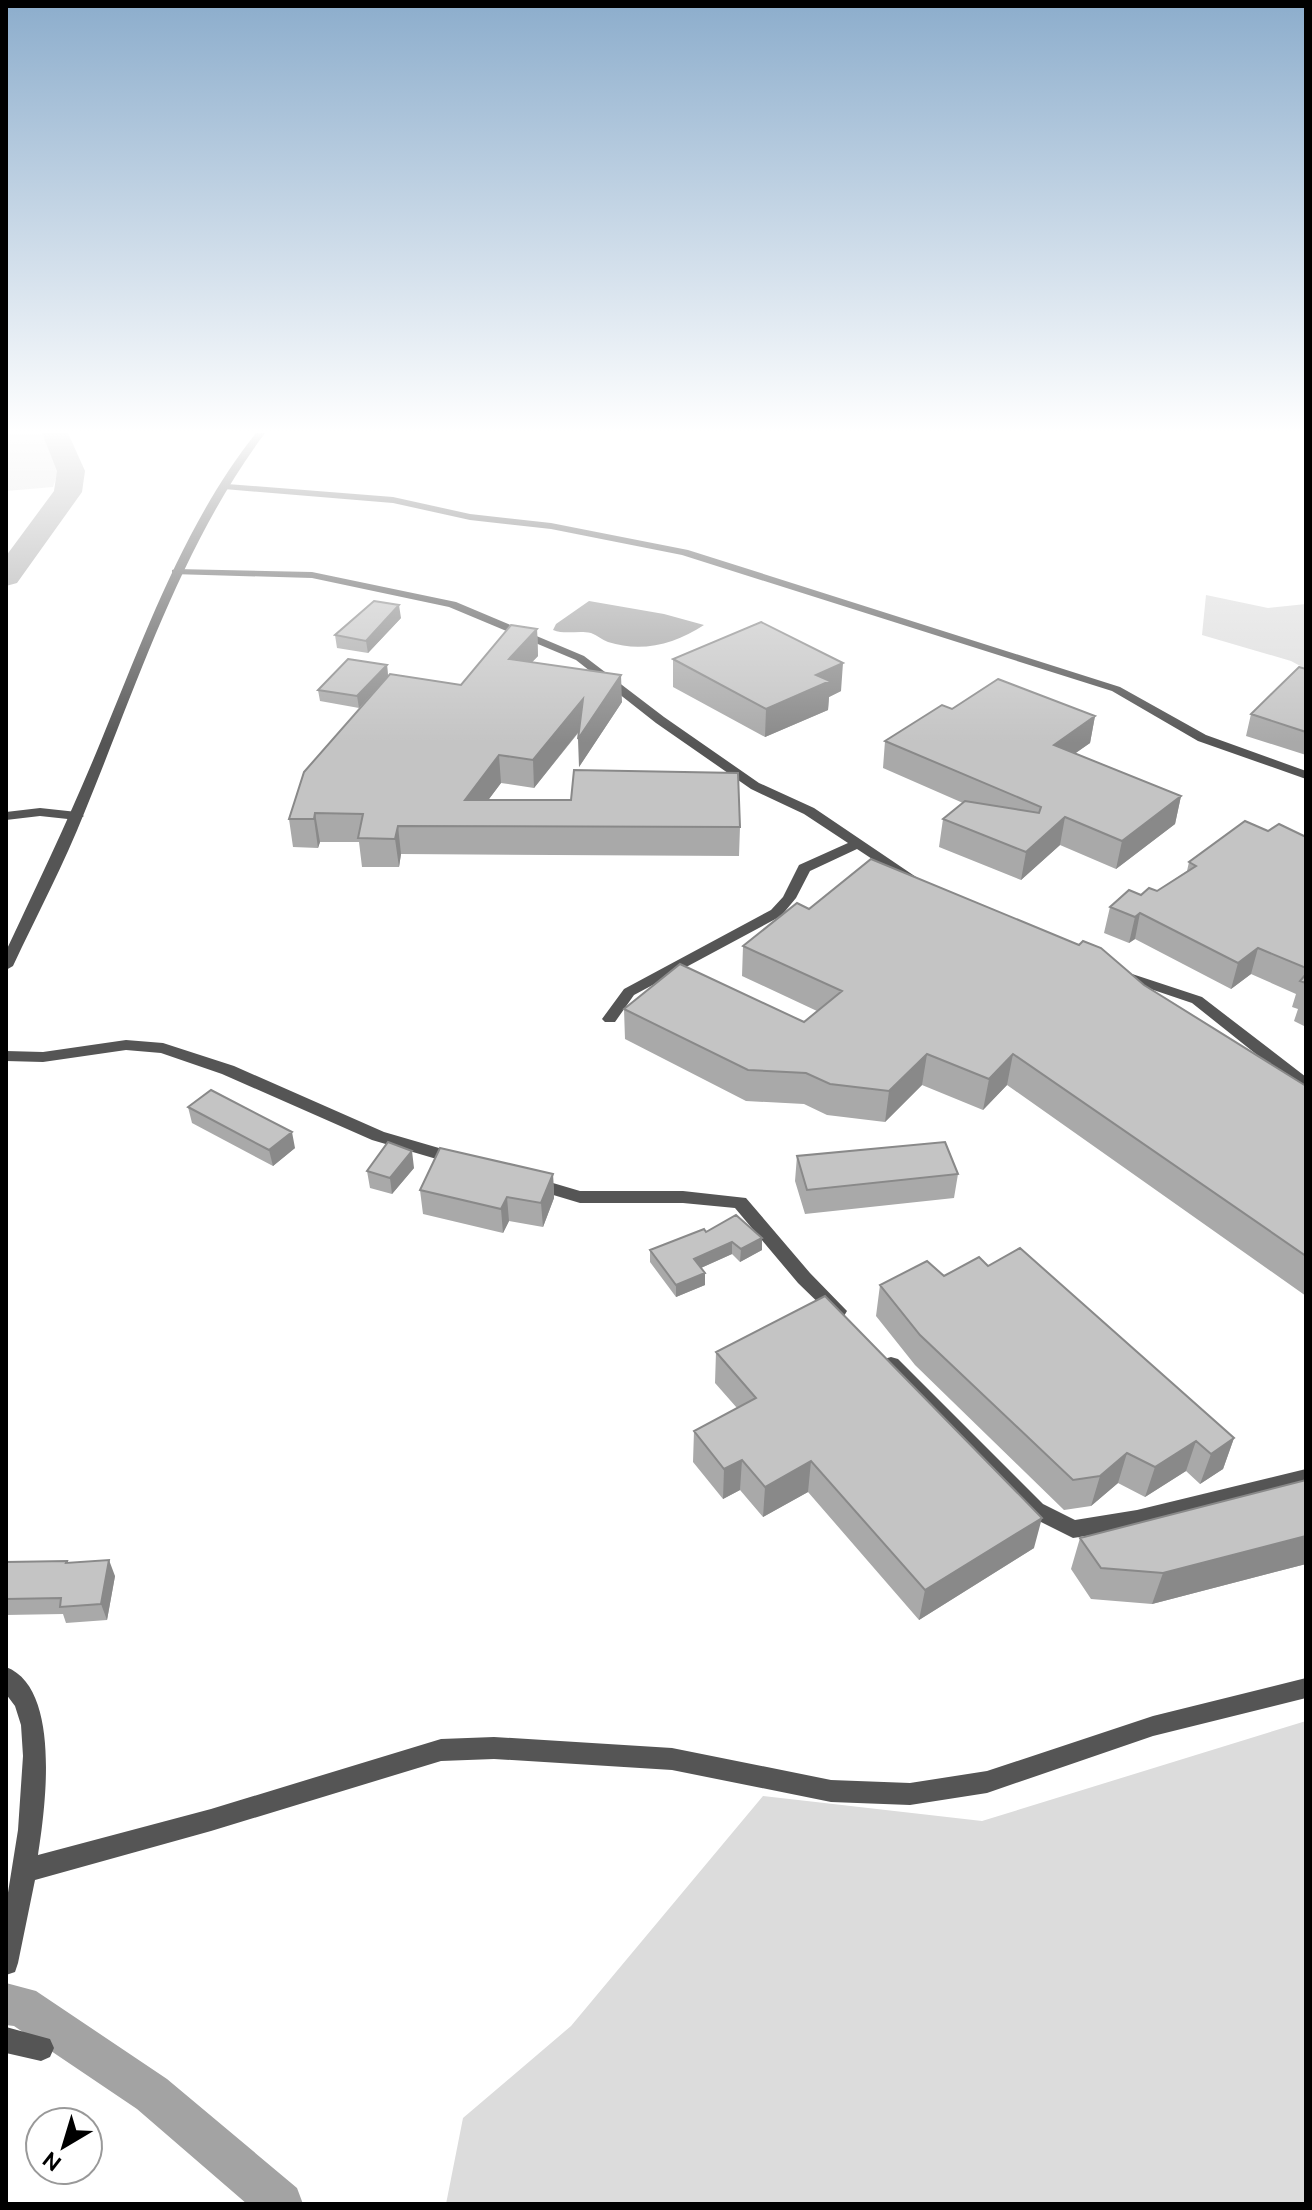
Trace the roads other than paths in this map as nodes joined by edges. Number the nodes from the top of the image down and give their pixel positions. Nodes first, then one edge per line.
1 (195, 536) edge
2 (603, 536) edge
3 (176, 572) junction
4 (1306, 775) edge
5 (6, 816) edge
6 (77, 816) junction
7 (858, 843) junction
8 (921, 886) edge
9 (6, 966) edge
10 (1104, 968) edge
11 (610, 1019) dead end
12 (6, 1056) edge
13 (1306, 1085) edge
14 (479, 1166) edge
15 (522, 1179) edge
16 (850, 1322) edge
17 (882, 1354) edge
18 (1306, 1477) edge
19 (6, 1677) edge
20 (1306, 1688) edge
21 (24, 1871) junction
22 (6, 1963) edge
23 (6, 2040) edge
24 (41, 2048) dead end

1 - 3 street
2 - 4 street
3 - 6 street
3 - 7 street
5 - 6 street
6 - 9 street
7 - 8 street
7 - 11 street
10 - 13 street
12 - 14 street
15 - 16 street
17 - 18 street
19 - 21 street
20 - 21 street
21 - 22 street
23 - 24 street

